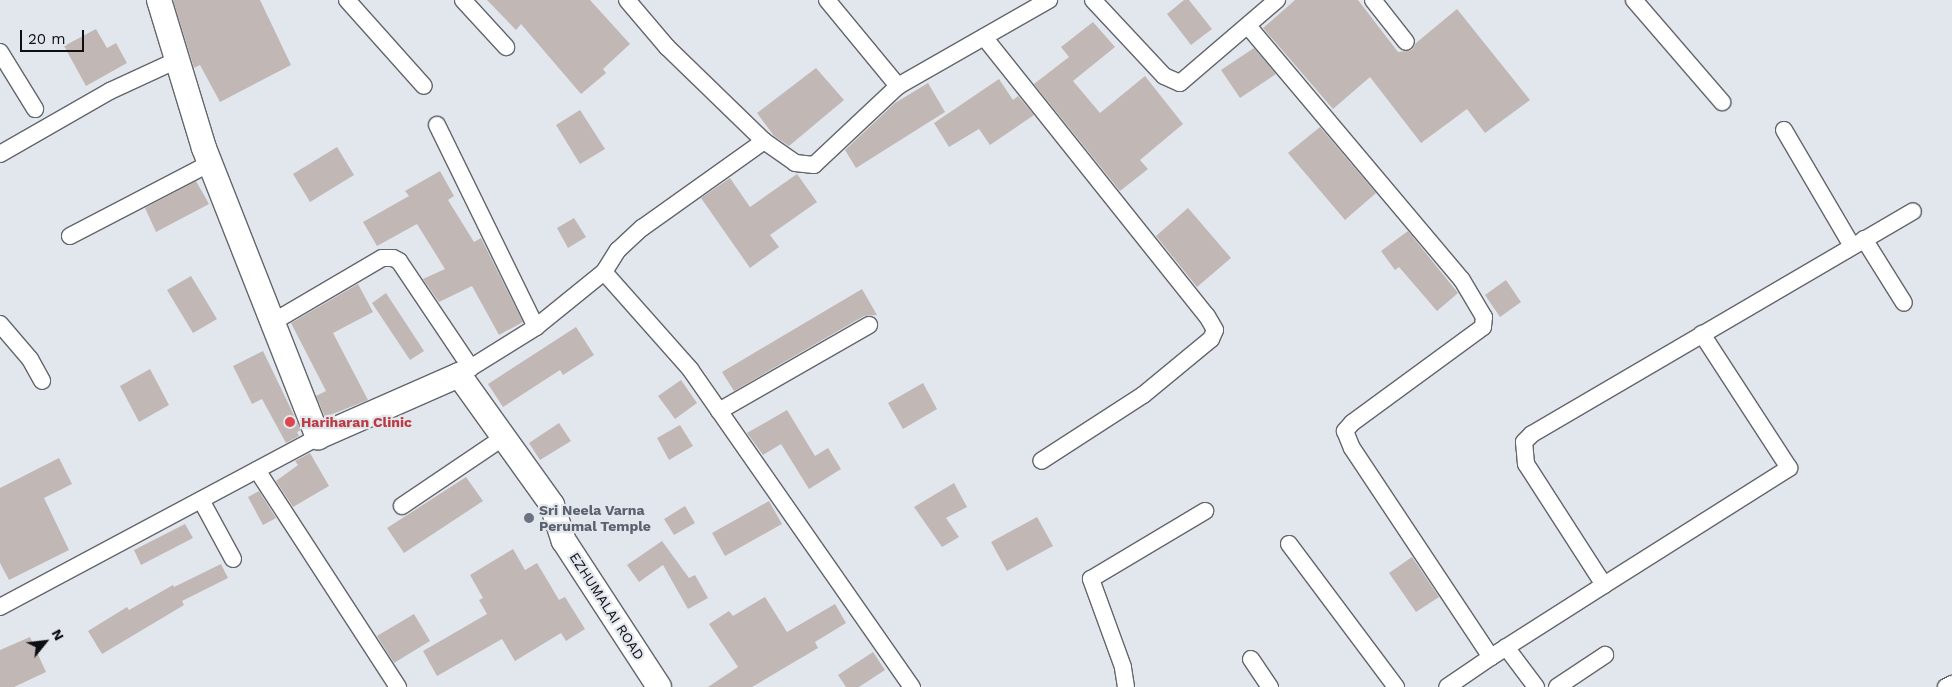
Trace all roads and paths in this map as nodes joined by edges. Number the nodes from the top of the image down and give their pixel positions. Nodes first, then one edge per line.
1 (159, 0) edge
2 (347, 0) edge
3 (463, 0) edge
4 (627, 0) edge
5 (827, 0) edge
6 (1049, 0) edge
7 (1093, 0) edge
8 (1277, 0) edge
9 (1373, 0) edge
10 (1634, 0) edge
11 (1248, 26) junction
12 (984, 37) junction
13 (1406, 42) dead end
14 (506, 47) dead end
15 (0, 52) edge
16 (177, 60) junction
17 (424, 86) dead end
18 (898, 86) junction
19 (1722, 102) dead end
20 (35, 109) dead end
21 (438, 125) dead end
22 (1784, 130) dead end
23 (764, 141) junction
24 (0, 154) edge
25 (210, 162) junction
26 (1913, 211) dead end
27 (70, 236) dead end
28 (1858, 243) junction
29 (604, 272) junction
30 (1904, 303) dead end
31 (272, 322) junction
32 (0, 324) edge
33 (869, 325) dead end
34 (536, 327) junction
35 (1702, 334) junction
36 (465, 371) junction
37 (42, 381) dead end
38 (719, 411) junction
39 (504, 436) junction
40 (318, 437) junction
41 (1041, 462) dead end
42 (257, 470) junction
43 (201, 500) junction
44 (402, 506) dead end
45 (1205, 511) dead end
46 (1289, 544) dead end
47 (233, 559) dead end
48 (1604, 586) junction
49 (0, 607) edge
50 (1506, 647) junction
51 (1605, 655) dead end
52 (1491, 657) junction
53 (1251, 660) dead end
54 (1952, 684) edge
55 (398, 687) edge
56 (659, 687) edge
57 (912, 687) edge
58 (1126, 687) edge
59 (1270, 687) edge
60 (1396, 687) edge
61 (1446, 687) edge
62 (1536, 687) edge
63 (1557, 687) edge
64 (1946, 687) edge

1 - 16 street
2 - 17 street
3 - 14 street
4 - 23 street
5 - 18 street
6 - 12 street
7 - 11 street
8 - 11 street
9 - 13 street
10 - 19 street
11 - 52 street
12 - 18 street
12 - 41 street
15 - 20 street
16 - 24 street
16 - 25 street
18 - 23 street
21 - 34 street
22 - 28 street
23 - 29 street
25 - 27 street
25 - 31 street
26 - 28 street
28 - 30 street
28 - 35 street
29 - 34 street
29 - 38 street
31 - 36 street
31 - 40 street
32 - 37 street
33 - 38 street
34 - 36 street
35 - 48 street
35 - 48 street
36 - 39 street, EZHUMALAI ROAD
36 - 40 street
38 - 57 street
39 - 44 street
39 - 56 street, EZHUMALAI ROAD
40 - 42 street
42 - 43 street
42 - 55 street
43 - 47 street
43 - 49 street
45 - 58 street
46 - 60 street
48 - 50 street
50 - 52 street
50 - 62 street
51 - 63 street
52 - 61 street
53 - 59 street
54 - 64 street

